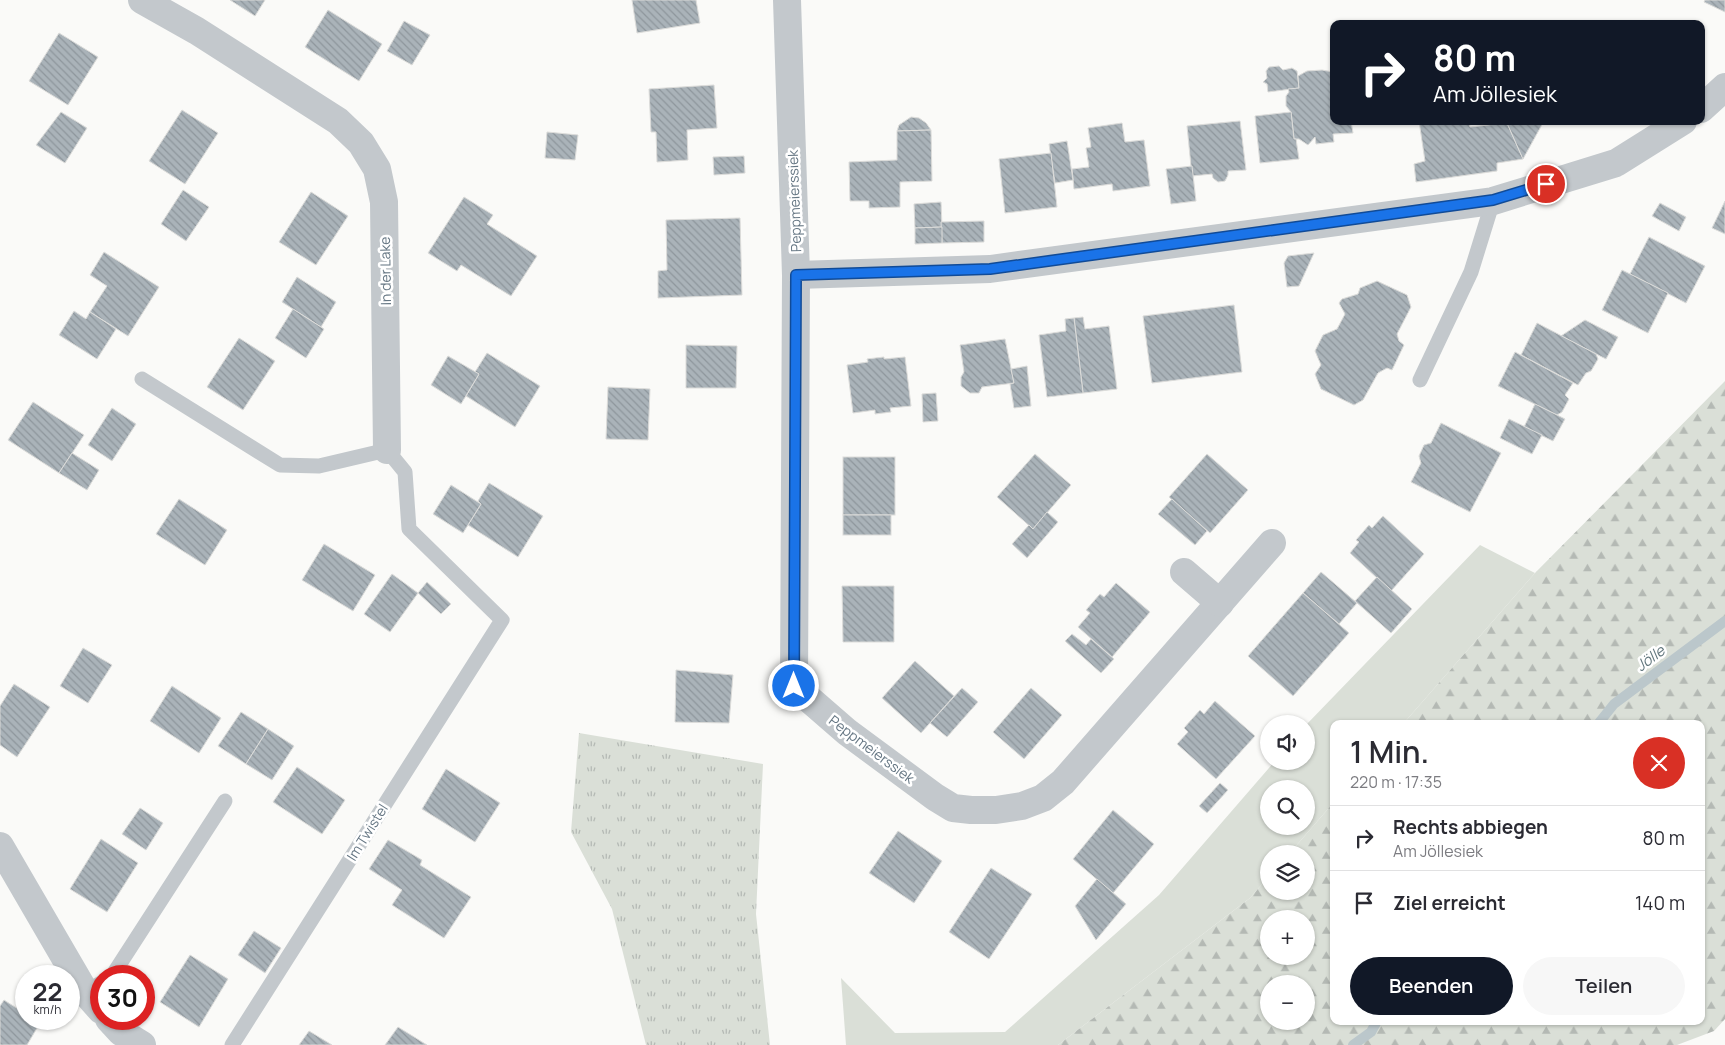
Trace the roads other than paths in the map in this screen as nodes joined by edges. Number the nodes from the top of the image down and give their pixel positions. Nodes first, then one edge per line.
1 (142, 0) edge
2 (787, 0) edge
3 (1725, 88) edge
4 (1705, 106) edge
5 (1677, 125) edge
6 (1493, 200) junction
7 (796, 275) junction
8 (142, 378) dead end
9 (1420, 380) dead end
10 (387, 450) junction
11 (1272, 543) dead end
12 (1184, 572) dead end
13 (1220, 603) junction
14 (225, 801) dead end
15 (0, 846) edge
16 (119, 965) edge
17 (90, 986) edge
18 (119, 1030) edge
19 (142, 1045) edge
20 (232, 1045) edge

1 - 10 street, In der Lake
2 - 7 street, Peppmeierssiek
3 - 4 street
5 - 6 street
6 - 7 street
6 - 9 lane
7 - 13 street, Peppmeierssiek
8 - 10 lane
10 - 20 lane, Im Twistel
11 - 13 street, Peppmeierssiek
12 - 13 street
14 - 16 lane
15 - 17 street
18 - 19 street

